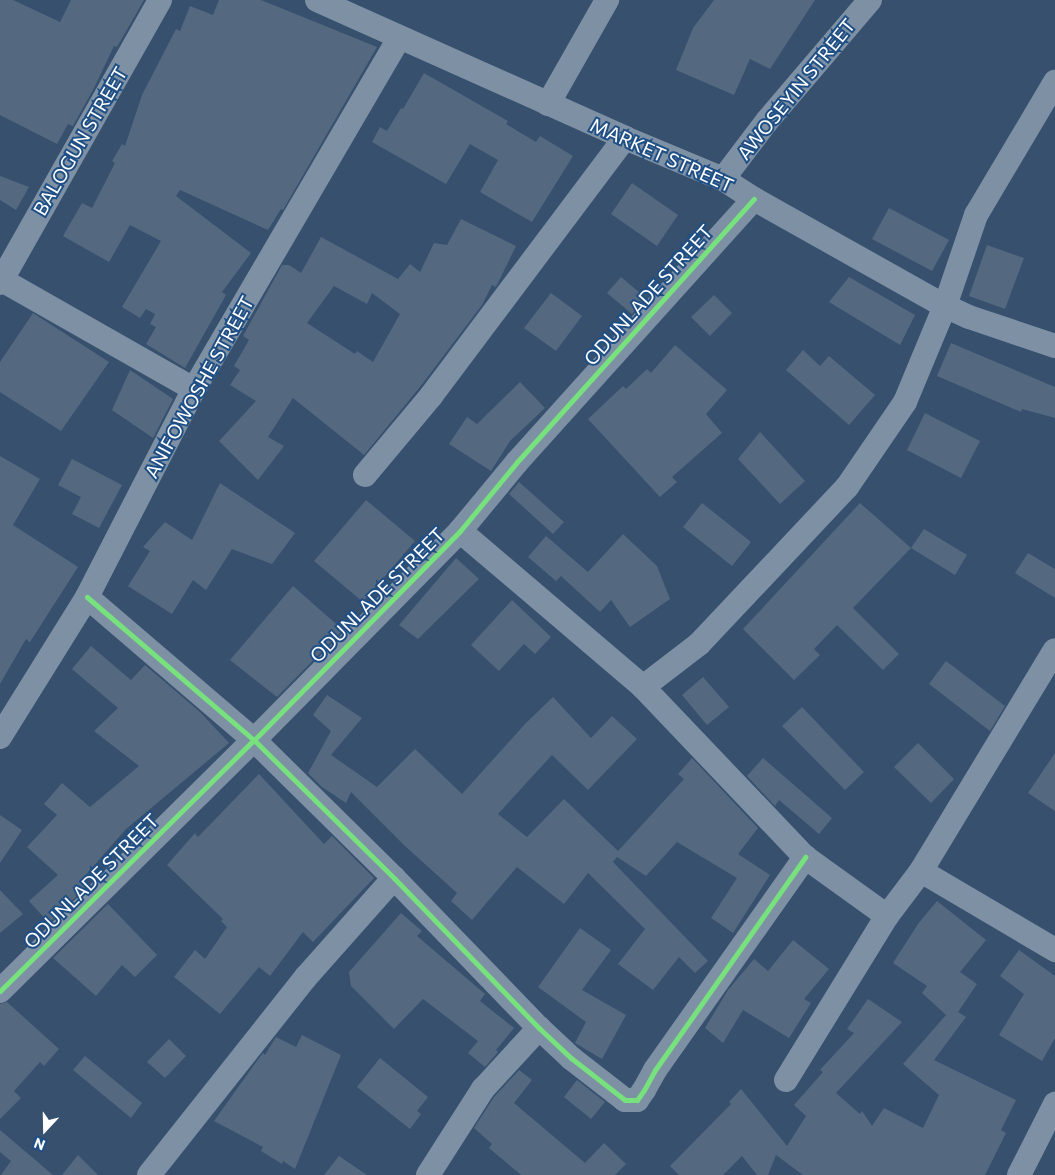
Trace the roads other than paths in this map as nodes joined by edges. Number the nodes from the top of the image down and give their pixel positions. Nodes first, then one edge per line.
1 (160, 0) edge
2 (318, 0) edge
3 (607, 0) edge
4 (870, 0) edge
5 (346, 5) edge
6 (399, 38) junction
7 (1055, 82) edge
8 (548, 104) junction
9 (625, 138) junction
10 (723, 179) junction
11 (754, 199) junction
12 (1, 280) edge
13 (945, 306) junction
14 (1055, 346) edge
15 (194, 389) junction
16 (365, 475) dead end
17 (460, 531) junction
18 (87, 597) junction
19 (1055, 650) edge
20 (643, 687) junction
21 (0, 737) edge
22 (254, 740) junction
23 (805, 857) junction
24 (921, 871) junction
25 (394, 878) junction
26 (887, 916) junction
27 (1055, 950) edge
28 (0, 991) edge
29 (539, 1028) junction
30 (786, 1080) dead end
31 (1055, 1104) edge
32 (149, 1175) edge
33 (428, 1175) edge
34 (1019, 1175) edge

1 - 12 street, BALOGUN STREET
2 - 5 street, MARKET STREET
3 - 8 street
4 - 10 street, AWOSEYIN STREET
5 - 6 street, MARKET STREET
6 - 8 street, MARKET STREET
6 - 15 street, ANIFOWOSHE STREET
7 - 13 street
8 - 9 street, MARKET STREET
9 - 10 street, MARKET STREET
9 - 16 street
10 - 11 street, MARKET STREET
11 - 13 street, MARKET STREET
11 - 17 street, ODUNLADE STREET
12 - 15 street
13 - 14 street, MARKET STREET
13 - 20 street
15 - 18 street, ANIFOWOSHE STREET
17 - 20 street
17 - 22 street, ODUNLADE STREET
18 - 21 street, ANIFOWOSHE STREET
18 - 22 street
19 - 24 street
20 - 23 street
22 - 25 street
22 - 28 street, ODUNLADE STREET
23 - 26 street
23 - 29 street
24 - 26 street
24 - 27 street
25 - 29 street
25 - 32 street
26 - 30 street
29 - 33 street
31 - 34 street

